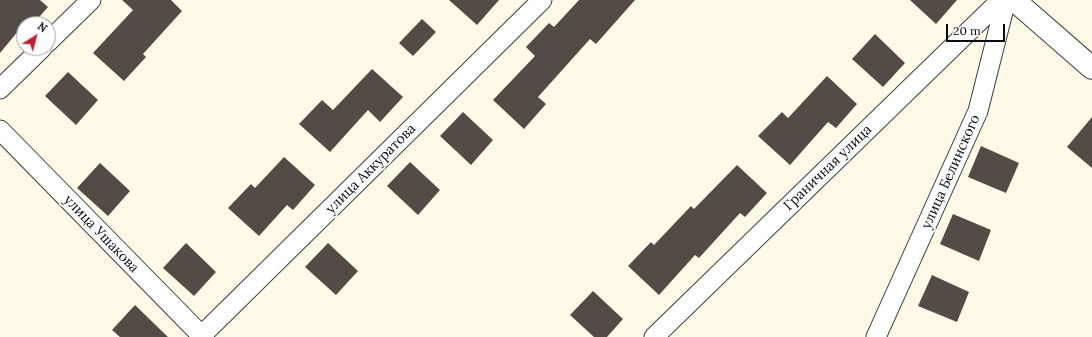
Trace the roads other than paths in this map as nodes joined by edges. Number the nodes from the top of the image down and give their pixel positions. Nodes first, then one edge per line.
1 (91, 0) edge
2 (542, 0) edge
3 (1002, 0) edge
4 (1006, 0) edge
5 (1014, 0) edge
6 (56, 34) edge
7 (34, 56) edge
8 (1092, 68) edge
9 (0, 89) edge
10 (0, 130) edge
11 (201, 336) edge
12 (654, 337) edge
13 (876, 337) edge

1 - 6 street
2 - 11 street, улица Аккуратова
3 - 12 street, Граничная улица
4 - 13 street, улица Белинского
5 - 8 street
7 - 9 street
10 - 11 street, улица Ушакова

